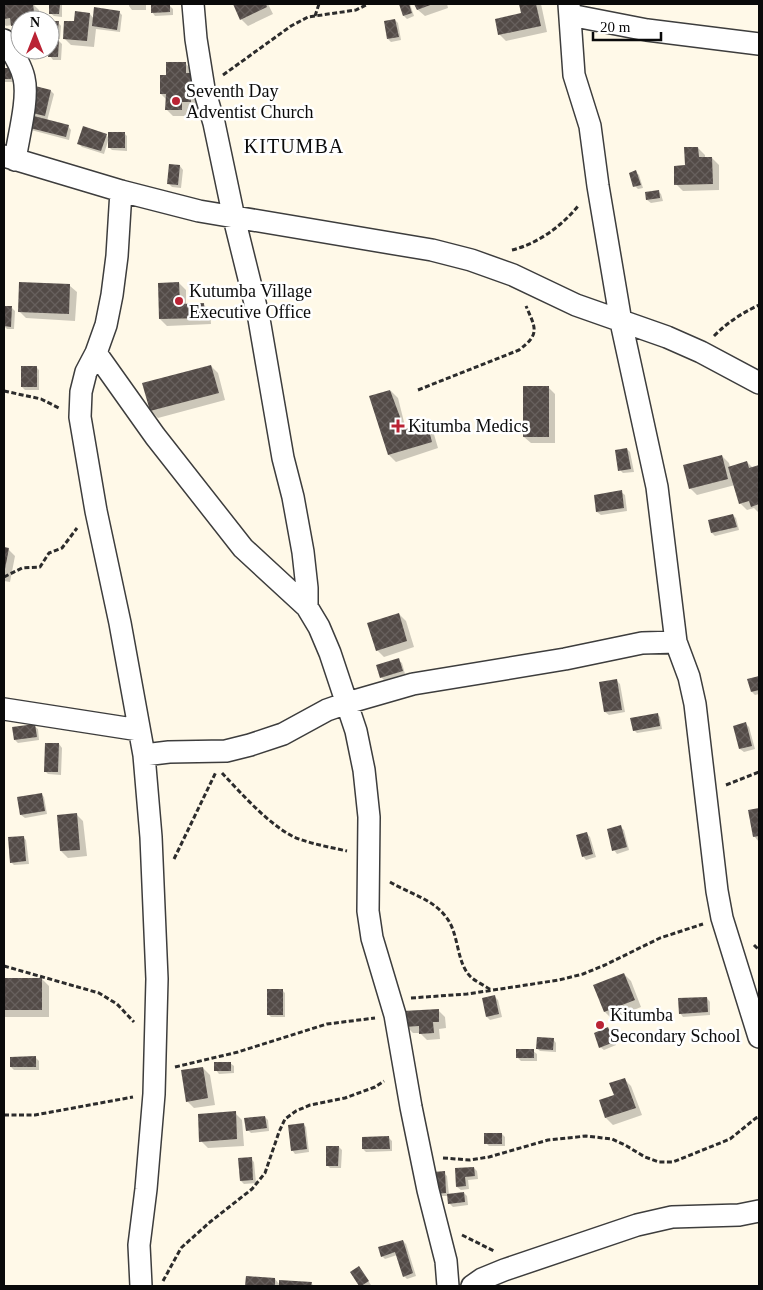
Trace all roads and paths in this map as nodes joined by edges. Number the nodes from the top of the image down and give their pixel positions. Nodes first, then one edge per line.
1 (193, 4) edge
2 (320, 4) edge
3 (368, 4) edge
4 (569, 9) edge
5 (315, 16) junction
6 (4, 40) edge
7 (759, 44) edge
8 (204, 90) junction
9 (9, 158) edge
10 (598, 186) junction
11 (120, 191) junction
12 (234, 218) junction
13 (506, 251) dead end
14 (513, 275) junction
15 (759, 305) edge
16 (622, 322) junction
17 (701, 352) junction
18 (96, 353) junction
19 (759, 383) edge
20 (418, 390) dead end
21 (4, 391) edge
22 (80, 417) junction
23 (96, 511) junction
24 (4, 577) edge
25 (307, 607) junction
26 (675, 632) junction
27 (347, 702) junction
28 (4, 709) edge
29 (139, 730) junction
30 (144, 755) junction
31 (759, 772) edge
32 (706, 793) junction
33 (172, 864) dead end
34 (369, 865) junction
35 (722, 918) junction
36 (4, 966) edge
37 (492, 990) junction
38 (393, 1007) junction
39 (759, 1038) edge
40 (155, 1044) junction
41 (404, 1068) junction
42 (154, 1071) junction
43 (154, 1094) junction
44 (4, 1115) edge
45 (759, 1118) edge
46 (421, 1156) junction
47 (759, 1211) edge
48 (436, 1222) junction
49 (521, 1266) junction
50 (141, 1286) edge
51 (161, 1286) edge
52 (448, 1286) edge
53 (472, 1286) edge

1 - 8 street
2 - 5 path
3 - 5 path
4 - 7 street
4 - 10 street
5 - 8 path
6 - 9 street
8 - 12 street
9 - 11 street
10 - 13 path
10 - 16 street
11 - 12 street
11 - 18 street
12 - 14 street
12 - 25 street
14 - 16 street
14 - 20 path
15 - 17 path
16 - 17 street
16 - 26 street
17 - 19 street
18 - 22 street
18 - 25 street
21 - 22 path
22 - 23 street
23 - 24 path
23 - 29 street
25 - 27 street
26 - 27 street
26 - 32 street
27 - 30 street
27 - 34 street
28 - 29 street
29 - 30 street
30 - 40 street
31 - 32 path
32 - 35 street
33 - 34 path
34 - 37 path
34 - 38 street
35 - 37 path
35 - 39 street
36 - 40 path
37 - 38 path
38 - 41 street
38 - 42 path
40 - 42 street
41 - 46 street
41 - 51 path
42 - 43 street
43 - 44 path
43 - 50 street
45 - 46 path
46 - 48 street
47 - 49 street
48 - 49 path
48 - 52 street
49 - 53 street

